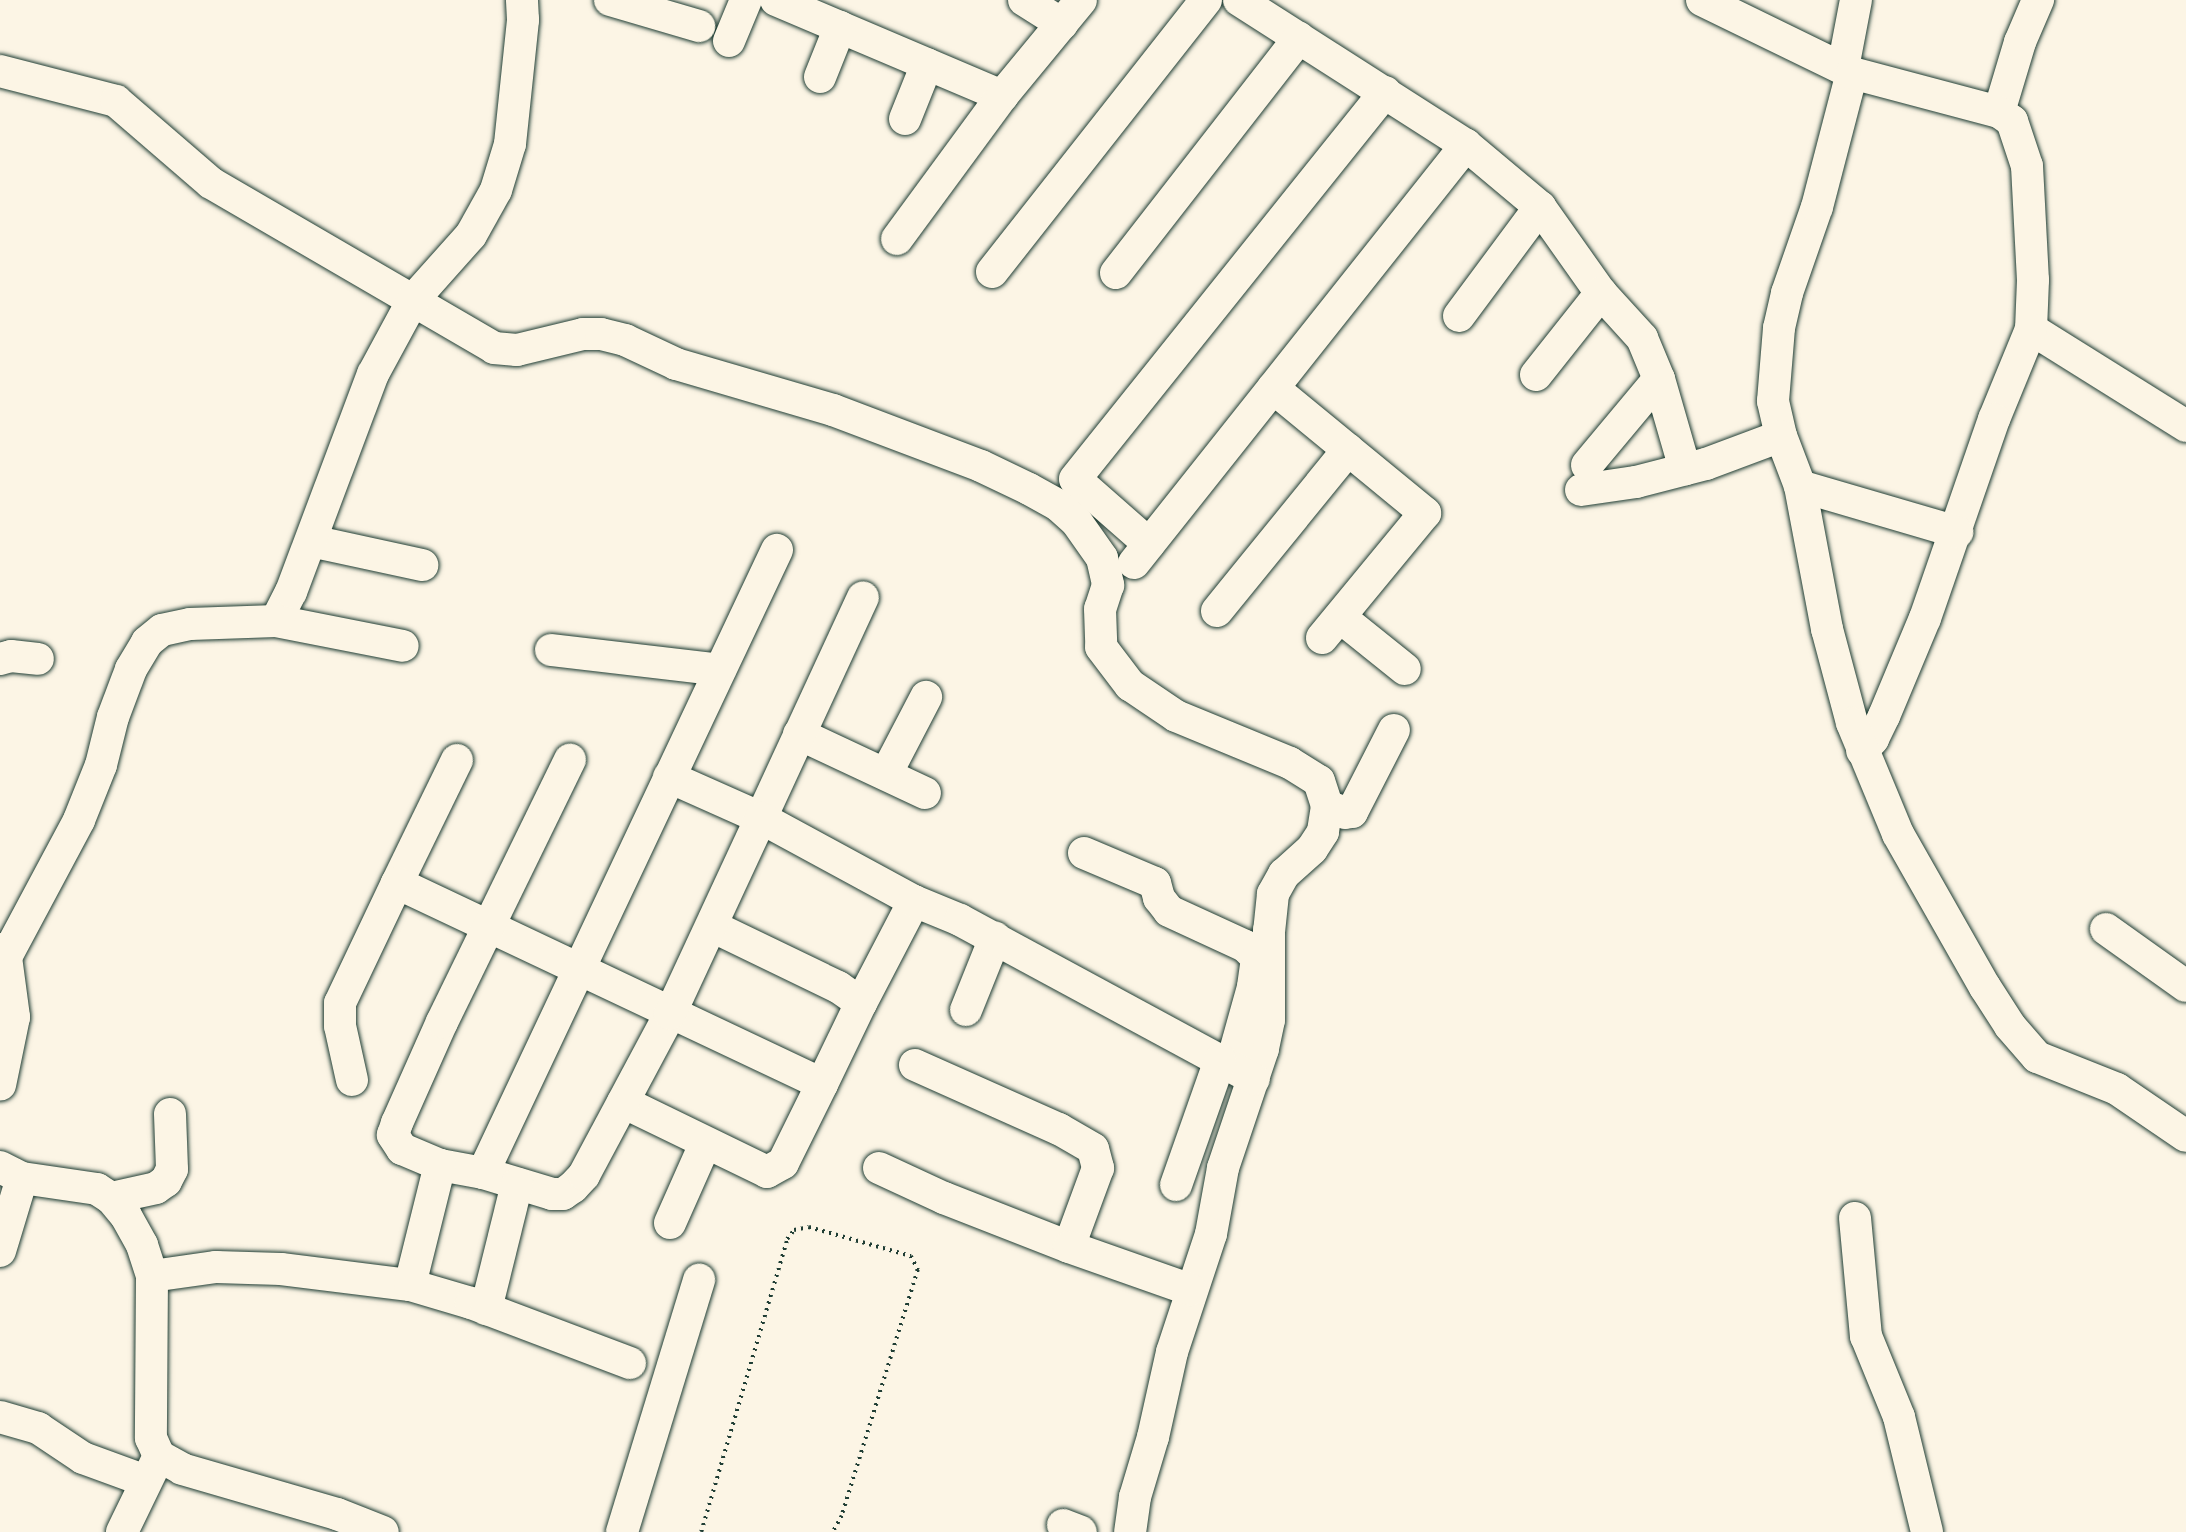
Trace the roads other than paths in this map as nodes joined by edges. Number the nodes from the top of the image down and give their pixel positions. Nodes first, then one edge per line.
1 (522, 0) edge
2 (610, 0) edge
3 (746, 0) edge
4 (776, 0) edge
5 (1024, 0) edge
6 (1206, 0) edge
7 (1239, 0) edge
8 (1703, 0) edge
9 (1856, 0) edge
10 (2038, 0) edge
11 (1072, 12) edge
12 (699, 26) dead end
13 (840, 27) junction
14 (1299, 38) junction
15 (729, 41) dead end
16 (927, 64) junction
17 (1847, 70) junction
18 (0, 71) edge
19 (820, 77) dead end
20 (1385, 92) junction
21 (1002, 96) junction
22 (1999, 112) junction
23 (905, 120) dead end
24 (1466, 145) junction
25 (1540, 207) junction
26 (897, 239) dead end
27 (992, 272) dead end
28 (1116, 273) dead end
29 (1601, 293) junction
30 (413, 300) junction
31 (1459, 316) dead end
32 (2031, 329) junction
33 (1536, 374) dead end
34 (1659, 379) junction
35 (1273, 388) junction
36 (2186, 426) edge
37 (1781, 436) junction
38 (1348, 450) junction
39 (1685, 469) junction
40 (1800, 486) junction
41 (1957, 532) junction
42 (311, 541) junction
43 (778, 550) dead end
44 (422, 565) dead end
45 (863, 597) dead end
46 (1217, 611) dead end
47 (276, 621) junction
48 (403, 646) dead end
49 (551, 650) dead end
50 (0, 659) edge
51 (38, 659) dead end
52 (1405, 669) dead end
53 (720, 670) junction
54 (926, 697) dead end
55 (1394, 730) dead end
56 (799, 734) junction
57 (1862, 751) junction
58 (570, 759) dead end
59 (457, 760) dead end
60 (886, 774) junction
61 (669, 777) junction
62 (925, 793) dead end
63 (1327, 806) junction
64 (761, 818) junction
65 (1084, 853) dead end
66 (397, 884) junction
67 (914, 901) junction
68 (712, 926) junction
69 (487, 928) junction
70 (2106, 929) dead end
71 (995, 939) junction
72 (3, 953) edge
73 (579, 970) junction
74 (2186, 986) edge
75 (861, 1003) junction
76 (966, 1010) dead end
77 (670, 1014) junction
78 (915, 1065) dead end
79 (1235, 1068) junction
80 (352, 1080) dead end
81 (822, 1084) junction
82 (0, 1085) edge
83 (622, 1102) junction
84 (170, 1114) dead end
85 (2186, 1136) edge
86 (705, 1144) junction
87 (440, 1166) junction
88 (879, 1168) dead end
89 (11, 1172) edge
90 (483, 1173) junction
91 (517, 1184) junction
92 (1176, 1185) dead end
93 (111, 1198) junction
94 (1855, 1218) dead end
95 (670, 1223) dead end
96 (1069, 1247) junction
97 (0, 1251) edge
98 (152, 1276) junction
99 (699, 1280) dead end
100 (410, 1285) junction
101 (1191, 1290) junction
102 (486, 1309) junction
103 (630, 1363) dead end
104 (0, 1417) edge
105 (153, 1469) junction
106 (122, 1532) edge
107 (383, 1532) edge
108 (622, 1532) edge
109 (1130, 1532) edge
110 (1927, 1532) edge

1 - 30 street
2 - 12 street
3 - 15 street
4 - 13 street
5 - 11 street
6 - 27 street
7 - 14 street
8 - 17 street
9 - 17 street
10 - 22 street
11 - 21 street
13 - 16 street
13 - 19 street
14 - 20 street
14 - 28 street
16 - 21 street
16 - 23 street
17 - 22 street
17 - 37 street
18 - 30 street
20 - 24 street
20 - 35 street
21 - 26 street
22 - 32 street
24 - 25 street
24 - 35 street
25 - 29 street
25 - 31 street
29 - 33 street
29 - 34 street
30 - 42 street
30 - 63 street
32 - 36 street
32 - 41 street
34 - 39 street
34 - 39 street
35 - 38 street
37 - 39 street
37 - 40 street
38 - 46 street
38 - 52 street
40 - 41 street
40 - 57 street
41 - 57 street
42 - 44 street
42 - 47 street
43 - 53 street
45 - 56 street
47 - 48 street
47 - 72 street
49 - 53 street
50 - 51 street
53 - 61 street
54 - 60 street
55 - 63 street
56 - 60 street
56 - 64 street
57 - 85 street
58 - 69 street
59 - 66 street
60 - 62 street
61 - 64 street
61 - 73 street
63 - 79 street
64 - 67 street
64 - 68 street
65 - 79 street
66 - 69 street
66 - 80 street
67 - 71 street
67 - 75 street
68 - 75 street
68 - 77 street
69 - 73 street
69 - 87 street
70 - 74 street
71 - 76 street
71 - 79 street
72 - 82 street
73 - 77 street
73 - 90 street
75 - 81 street
77 - 81 street
77 - 83 street
78 - 96 street
79 - 92 street
79 - 101 street
81 - 86 street
83 - 86 street
83 - 91 street
84 - 93 street
86 - 95 street
87 - 90 street
87 - 100 street
88 - 96 street
89 - 93 street
89 - 97 street
90 - 91 street
91 - 102 street
93 - 98 street
94 - 110 street
96 - 101 street
98 - 100 street
98 - 105 street
99 - 108 street
100 - 102 street
101 - 109 street
102 - 103 street
104 - 105 street
105 - 106 street
105 - 107 street

